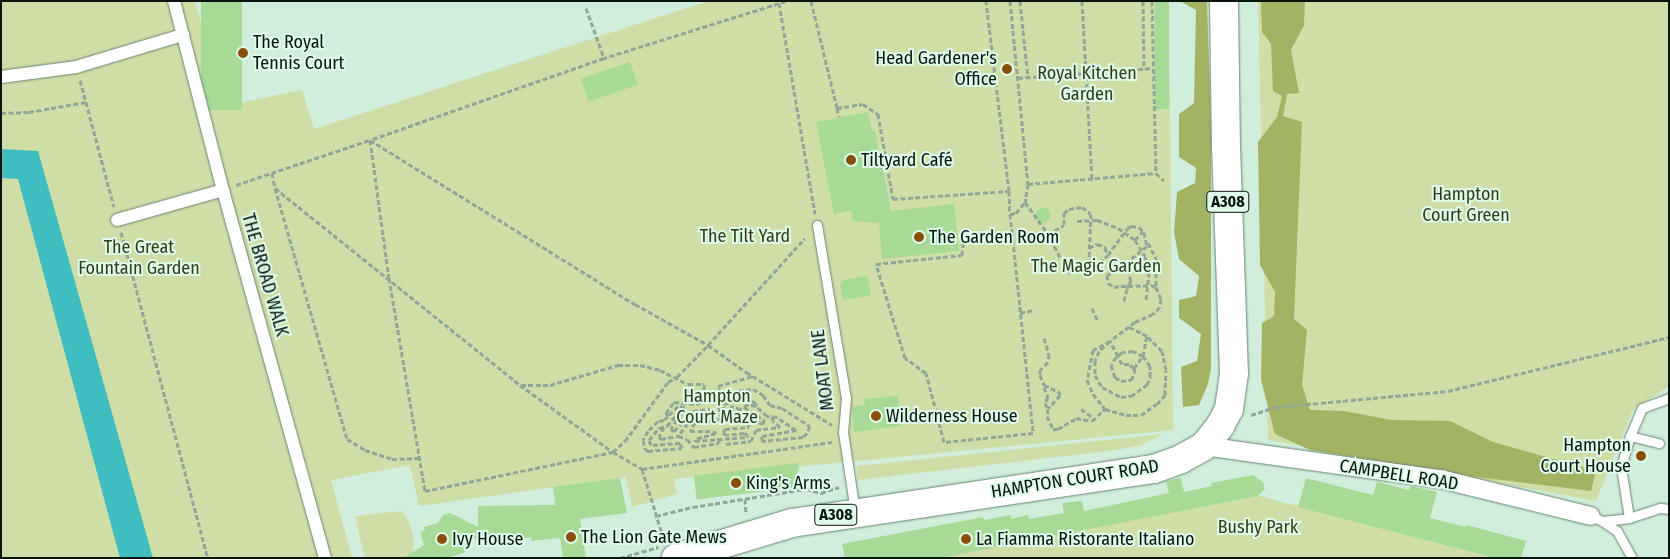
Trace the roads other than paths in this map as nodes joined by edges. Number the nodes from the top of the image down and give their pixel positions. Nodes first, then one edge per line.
1 (174, 1) edge
2 (1224, 1) edge
3 (183, 35) junction
4 (1, 77) edge
5 (223, 190) junction
6 (117, 220) road end
7 (817, 224) road end
8 (1669, 398) edge
9 (1212, 436) junction
10 (1630, 436) junction
11 (1659, 443) dead end
12 (1669, 509) edge
13 (855, 512) junction
14 (1629, 518) junction
15 (1596, 519) junction
16 (325, 558) edge
17 (676, 558) edge
18 (1632, 558) edge

1 - 3 street, THE BROAD WALK
2 - 9 main road, A308
3 - 4 street
3 - 5 street, THE BROAD WALK
5 - 6 street
5 - 16 street, THE BROAD WALK
7 - 13 lane, MOAT LANE
8 - 10 lane
9 - 13 main road, HAMPTON COURT ROAD / A308
9 - 15 street, CAMPBELL ROAD
10 - 11 lane
10 - 14 lane
12 - 14 lane
13 - 17 main road, HAMPTON COURT ROAD / A308
14 - 15 lane
15 - 18 lane

